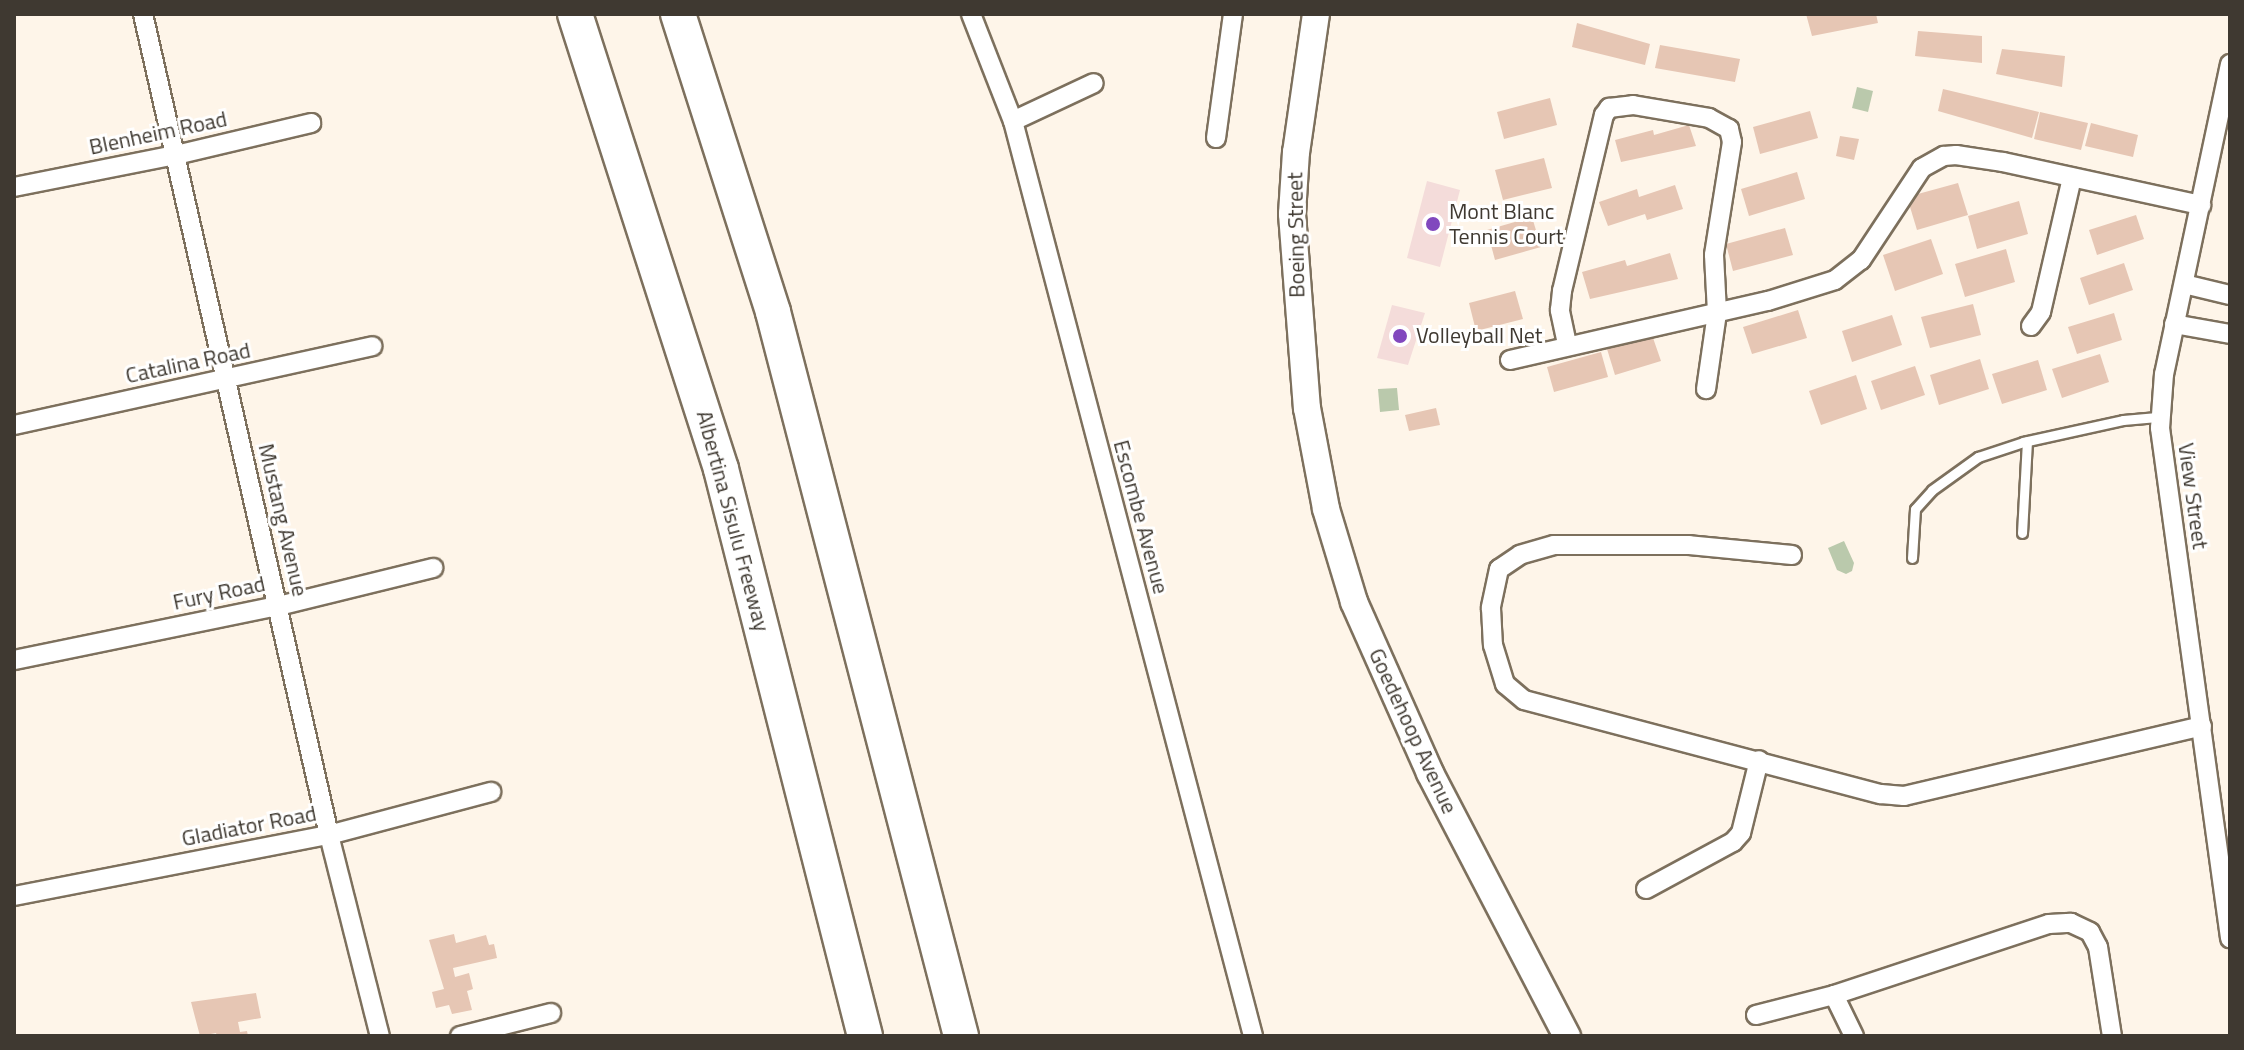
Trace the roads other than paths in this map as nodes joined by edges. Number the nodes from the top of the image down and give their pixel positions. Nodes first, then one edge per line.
1 (143, 14) edge
2 (575, 14) edge
3 (678, 14) edge
4 (971, 14) edge
5 (1233, 14) edge
6 (1316, 14) edge
7 (2230, 64) edge
8 (1094, 83) dead end
9 (1013, 121) junction
10 (311, 123) dead end
11 (1216, 138) dead end
12 (176, 155) junction
13 (2072, 178) junction
14 (14, 187) edge
15 (2201, 205) junction
16 (2184, 284) junction
17 (2230, 295) edge
18 (1717, 313) junction
19 (2174, 324) junction
20 (2031, 326) dead end
21 (2230, 334) edge
22 (1567, 344) junction
23 (372, 346) dead end
24 (1510, 360) dead end
25 (228, 380) junction
26 (1706, 389) dead end
27 (1307, 408) joint
28 (2160, 417) junction
29 (14, 425) edge
30 (2027, 441) junction
31 (2022, 533) dead end
32 (1792, 555) dead end
33 (1912, 558) dead end
34 (433, 568) dead end
35 (278, 606) junction
36 (14, 660) edge
37 (2202, 726) junction
38 (1759, 760) junction
39 (491, 792) dead end
40 (329, 835) junction
41 (1646, 889) dead end
42 (14, 896) edge
43 (2230, 938) edge
44 (1834, 995) junction
45 (551, 1013) dead end
46 (1756, 1015) dead end
47 (380, 1036) edge
48 (460, 1036) edge
49 (865, 1036) edge
50 (961, 1036) edge
51 (1253, 1036) edge
52 (1567, 1036) edge
53 (1854, 1036) edge
54 (2112, 1036) edge

1 - 12 street, Mustang Avenue
2 - 49 highway, Albertina Sisulu Freeway
3 - 50 highway
4 - 9 street, Escombe Avenue
5 - 11 street
6 - 27 main road, Boeing Street
7 - 15 street, View Street
8 - 9 street
9 - 51 street, Escombe Avenue
10 - 12 street, Blenheim Road
12 - 14 street, Blenheim Road
12 - 25 street, Mustang Avenue
13 - 15 street
13 - 18 street
13 - 20 street
15 - 16 street, View Street
16 - 17 street
16 - 19 street, View Street
18 - 22 street
18 - 22 street
18 - 26 street
19 - 21 street
19 - 28 street, View Street
22 - 24 street
23 - 25 street, Catalina Road
25 - 29 street, Catalina Road
25 - 35 street, Mustang Avenue
27 - 52 main road, Goedehoop Avenue
28 - 30 lane
28 - 37 street, View Street
30 - 31 lane
30 - 33 lane
32 - 38 street
34 - 35 street, Fury Road
35 - 36 street, Fury Road
35 - 40 street, Mustang Avenue
37 - 38 street
37 - 43 street, View Street
38 - 41 street
39 - 40 street, Gladiator Road
40 - 42 street, Gladiator Road
40 - 47 street, Mustang Avenue
44 - 46 street
44 - 53 street
44 - 54 street
45 - 48 street

